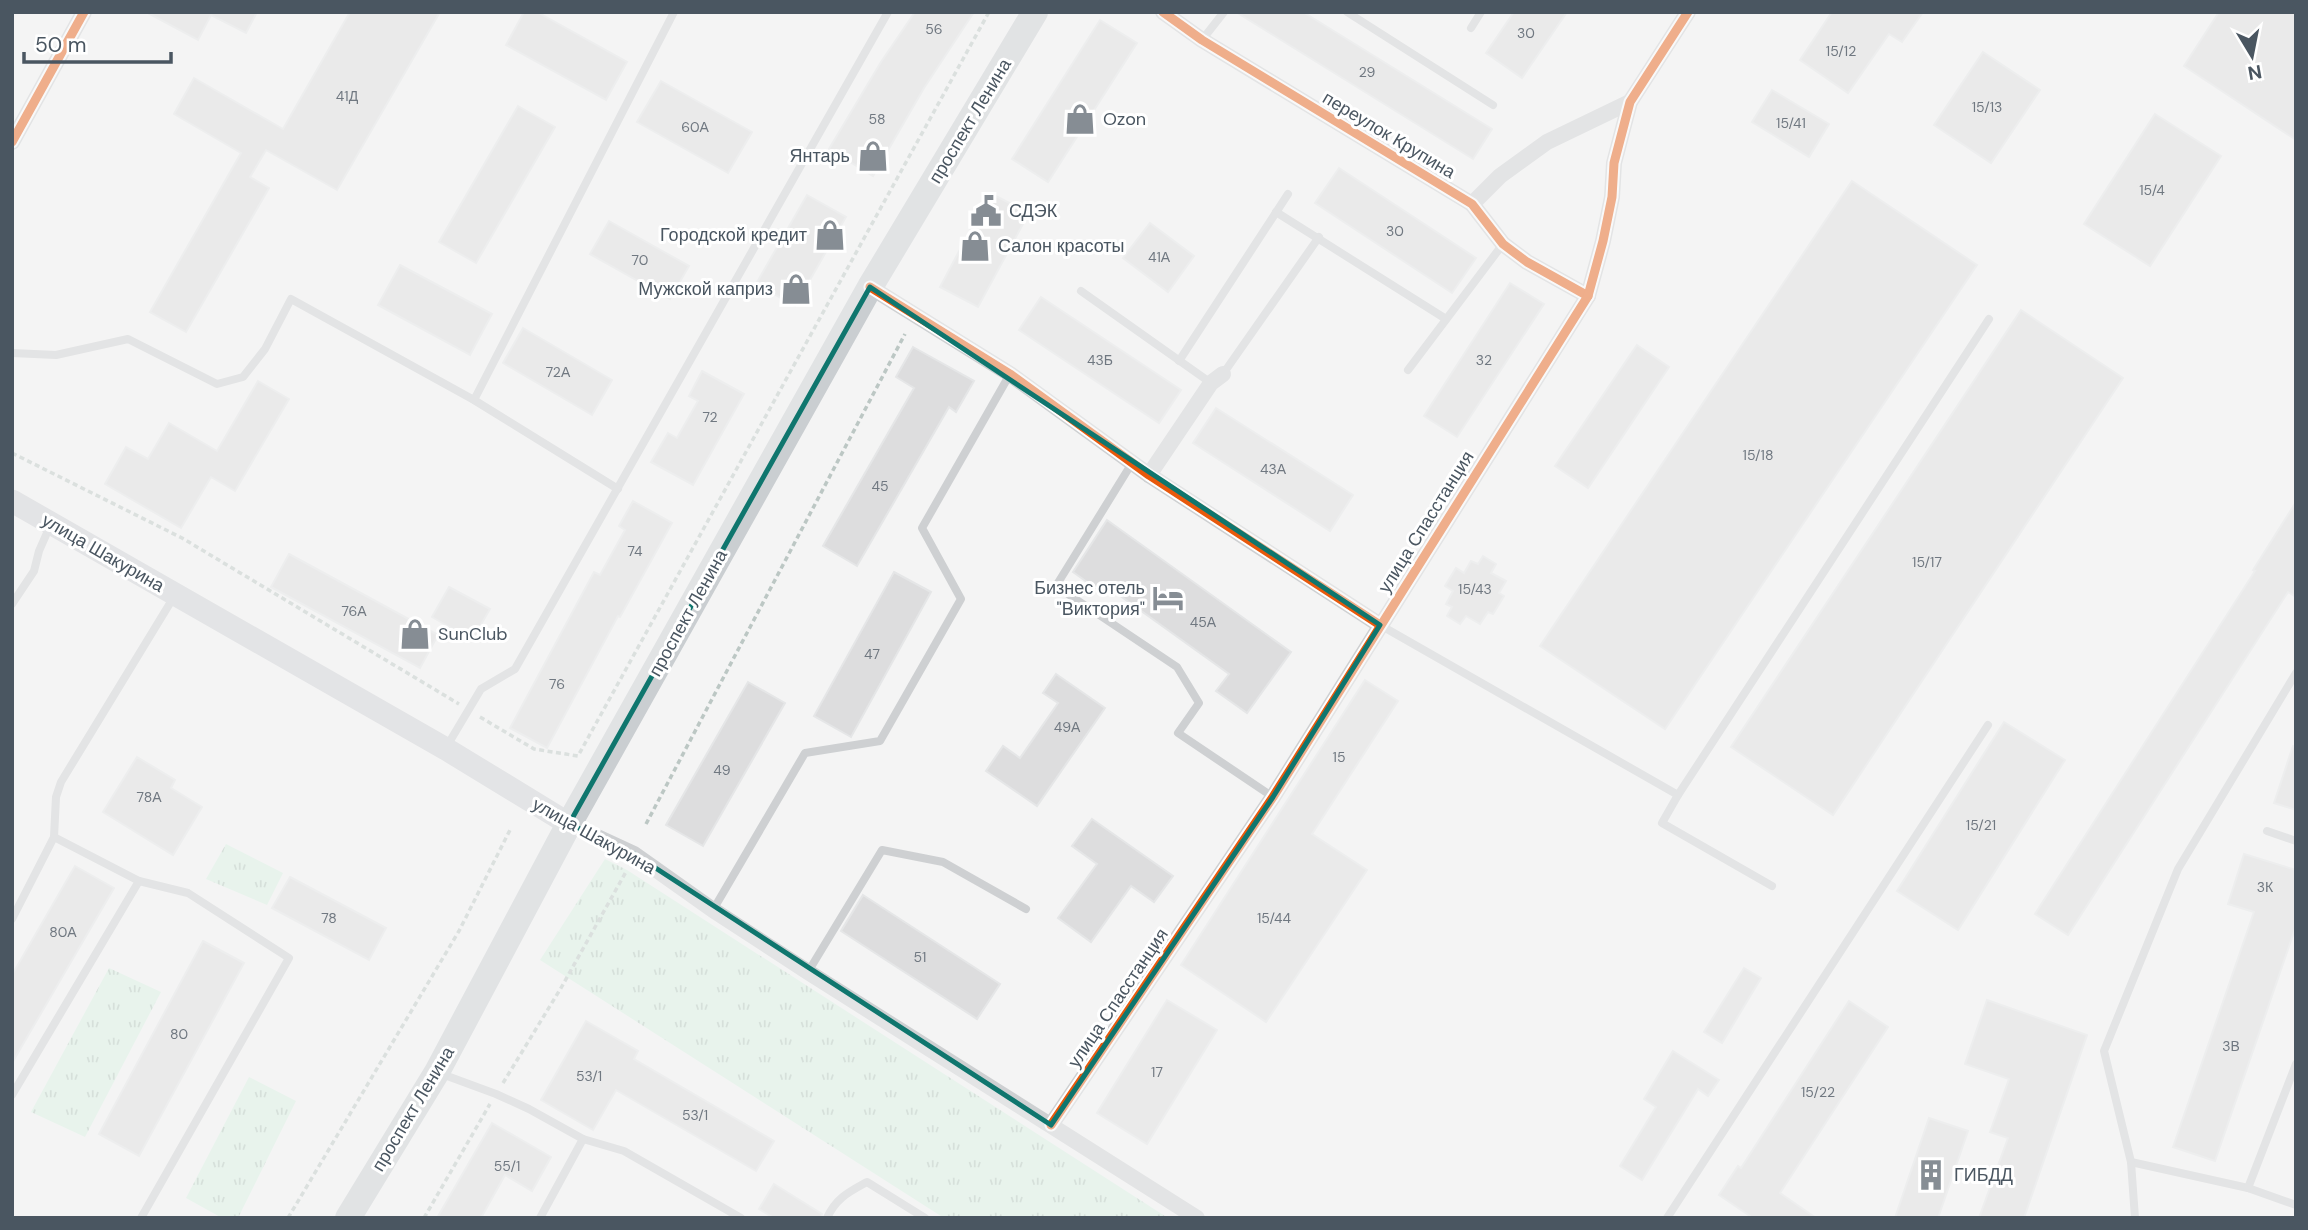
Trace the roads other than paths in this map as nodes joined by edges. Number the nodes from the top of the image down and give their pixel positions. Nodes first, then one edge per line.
1 (85, 12) edge
2 (674, 12) edge
3 (888, 12) edge
4 (1035, 12) edge
5 (1224, 12) edge
6 (1347, 12) edge
7 (1481, 12) edge
8 (1688, 12) edge
9 (1173, 15) edge
10 (1471, 28) dead end
11 (1202, 40) junction
12 (1630, 102) junction
13 (1493, 105) dead end
14 (18, 120) edge
15 (12, 142) edge
16 (1288, 194) dead end
17 (1472, 204) junction
18 (1276, 212) junction
19 (1319, 237) junction
20 (1503, 244) junction
21 (870, 287) junction
22 (1081, 290) dead end
23 (1588, 296) junction
24 (1446, 319) junction
25 (1989, 319) dead end
26 (12, 353) edge
27 (1179, 360) junction
28 (1408, 370) dead end
29 (1010, 374) junction
30 (1217, 379) junction
31 (474, 400) junction
32 (1132, 463) junction
33 (1149, 475) junction
34 (618, 489) junction
35 (12, 501) edge
36 (51, 523) junction
37 (175, 595) junction
38 (12, 604) edge
39 (1380, 625) junction
40 (2296, 673) edge
41 (1988, 725) dead end
42 (446, 749) junction
43 (1678, 795) junction
44 (1273, 797) junction
45 (569, 824) junction
46 (2267, 831) dead end
47 (54, 837) junction
48 (2296, 841) edge
49 (139, 881) junction
50 (1772, 886) dead end
51 (1026, 909) dead end
52 (713, 910) junction
53 (12, 919) edge
54 (808, 972) junction
55 (2296, 1064) edge
56 (437, 1072) junction
57 (12, 1095) edge
58 (1051, 1125) junction
59 (583, 1139) junction
60 (2131, 1163) junction
61 (2248, 1188) junction
62 (2296, 1205) edge
63 (141, 1218) edge
64 (348, 1218) edge
65 (540, 1218) edge
66 (741, 1218) edge
67 (827, 1218) edge
68 (925, 1218) edge
69 (1197, 1218) edge
70 (1667, 1218) edge
71 (2135, 1218) edge

1 - 14 street
2 - 31 lane
3 - 34 lane
4 - 21 main road, проспект Ленина
5 - 11 lane
6 - 13 lane
7 - 10 lane
8 - 12 street, улица Спасстанция
9 - 11 street, переулок Крупина
11 - 17 street, переулок Крупина
12 - 17 street
12 - 23 street, улица Спасстанция
14 - 15 street
16 - 18 lane
17 - 20 street, переулок Крупина
18 - 19 lane
18 - 27 lane
19 - 24 lane
19 - 30 lane
20 - 23 street, переулок Крупина
20 - 24 lane
21 - 29 street
21 - 45 main road, проспект Ленина
22 - 27 lane
23 - 39 street, улица Спасстанция
24 - 28 lane
25 - 43 lane
26 - 31 lane
27 - 30 lane
29 - 32 street
29 - 52 lane
30 - 33 street
31 - 34 lane
32 - 33 street
32 - 44 lane
33 - 39 street
34 - 42 lane
35 - 36 main road, улица Шакурина
36 - 37 main road, улица Шакурина
36 - 38 lane
37 - 42 main road, улица Шакурина
37 - 47 lane
39 - 43 lane
39 - 44 street, улица Спасстанция
40 - 60 lane
41 - 70 lane
42 - 45 main road, улица Шакурина
43 - 50 lane
44 - 58 street, улица Спасстанция
45 - 52 street, улица Шакурина
45 - 56 main road, проспект Ленина
46 - 48 lane
47 - 49 lane
47 - 53 lane
49 - 57 lane
49 - 63 lane
51 - 54 lane
52 - 54 street, улица Шакурина
54 - 58 street, улица Шакурина
55 - 61 lane
56 - 59 lane
56 - 64 main road, проспект Ленина
58 - 69 street, улица Шакурина
59 - 65 lane
59 - 66 lane
60 - 61 lane
60 - 71 lane
61 - 62 lane
67 - 68 lane

